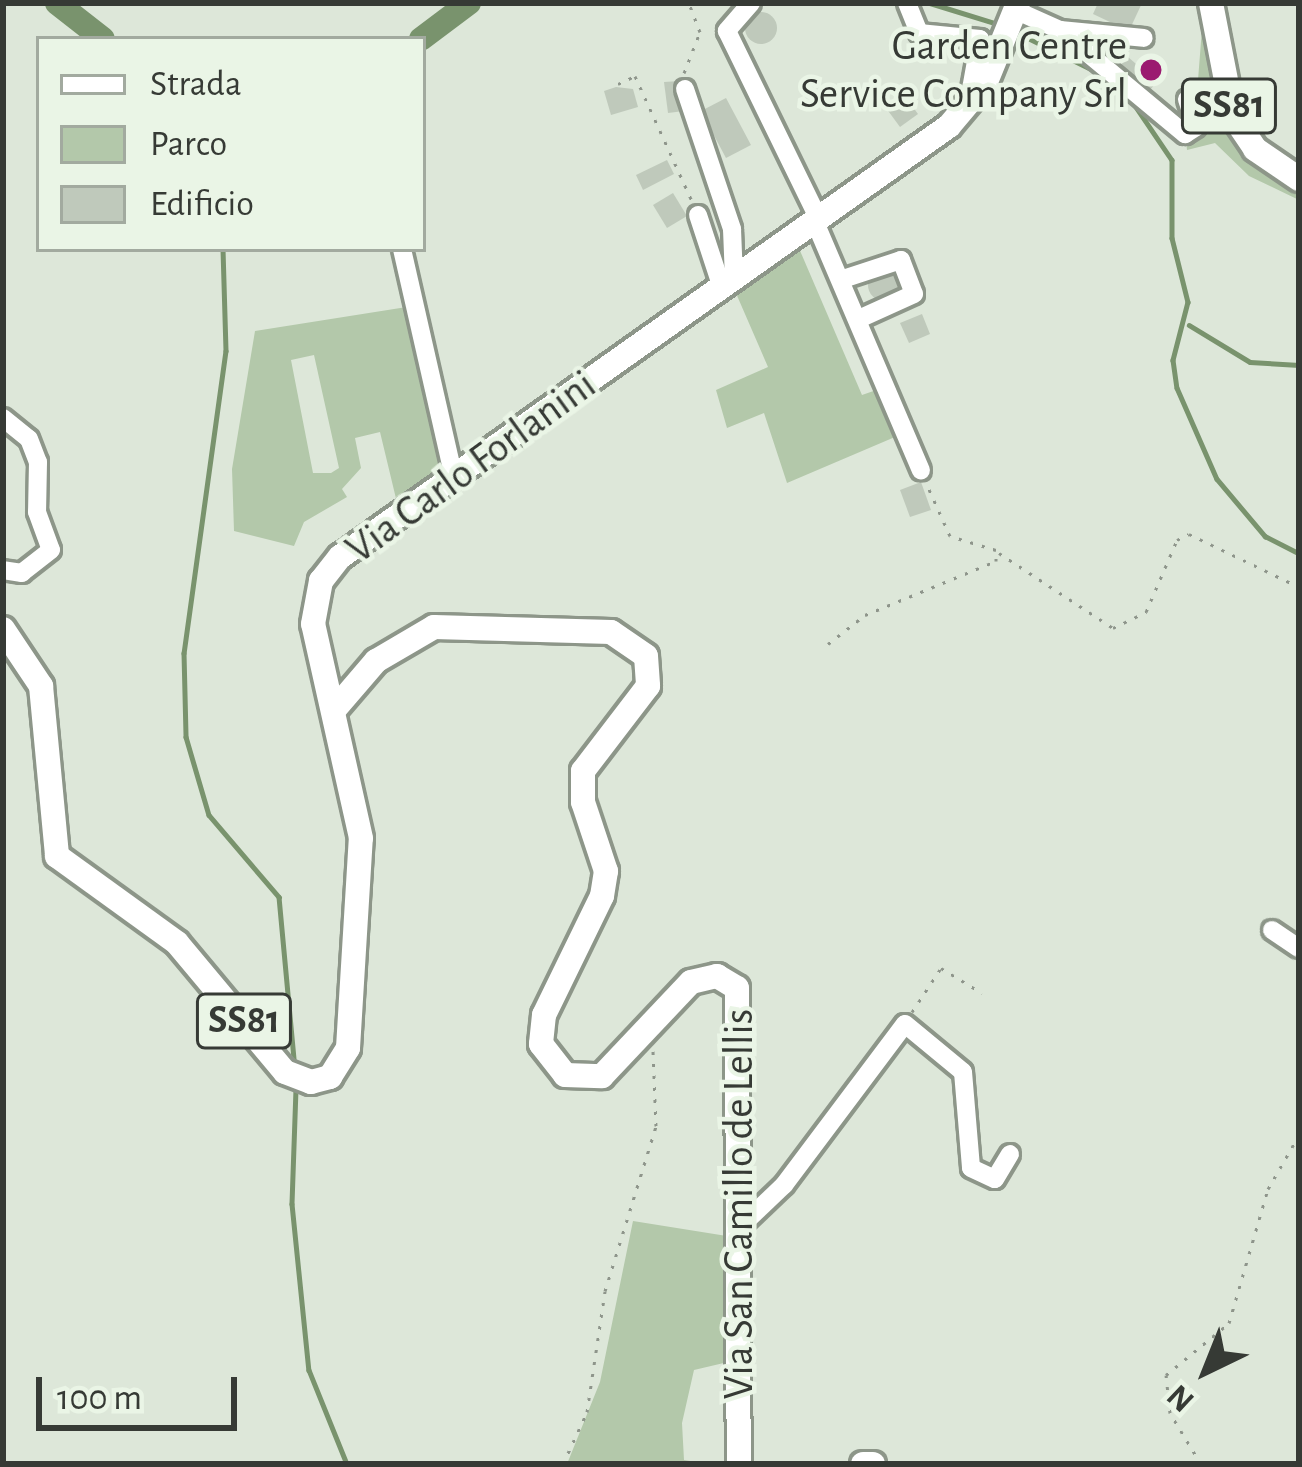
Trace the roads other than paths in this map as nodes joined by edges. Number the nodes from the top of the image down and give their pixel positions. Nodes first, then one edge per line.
1 (751, 3) edge
2 (907, 3) edge
3 (1210, 3) edge
4 (1015, 10) edge
5 (1060, 30) junction
6 (1144, 38) dead end
7 (686, 89) road end
8 (1187, 98) dead end
9 (969, 105) junction
10 (1299, 179) edge
11 (698, 215) road end
12 (817, 221) junction
13 (404, 252) edge
14 (842, 279) junction
15 (728, 283) junction
16 (859, 319) junction
17 (3, 418) edge
18 (922, 470) road end
19 (454, 477) junction
20 (3, 570) edge
21 (3, 629) edge
22 (376, 661) junction
23 (324, 670) junction
24 (334, 710) junction
25 (1272, 930) dead end
26 (1299, 948) edge
27 (1010, 1154) dead end
28 (742, 1225) junction
29 (739, 1464) edge
30 (863, 1464) edge
31 (873, 1464) edge

1 - 12 street
2 - 9 street
3 - 10 main road, SS81
4 - 5 street
4 - 9 main road, Via Carlo Forlanini / SS81
5 - 6 street
5 - 8 street
7 - 15 street
9 - 12 main road, Via Carlo Forlanini / SS81
11 - 15 street
12 - 14 street
12 - 15 main road, Via Carlo Forlanini / SS81
13 - 19 street
14 - 16 street
14 - 16 street
15 - 19 main road, Via Carlo Forlanini / SS81
16 - 18 street
17 - 20 street
19 - 23 main road, Via Carlo Forlanini / SS81
21 - 24 main road, Via Carlo Forlanini / SS81
22 - 23 main road, Via San Camillo de Lellis
22 - 24 main road, Via San Camillo de Lellis
22 - 28 main road, Via San Camillo de Lellis
23 - 24 main road, Via Carlo Forlanini / SS81
25 - 26 street
27 - 28 street
28 - 29 main road, Via San Camillo de Lellis
30 - 31 main road

